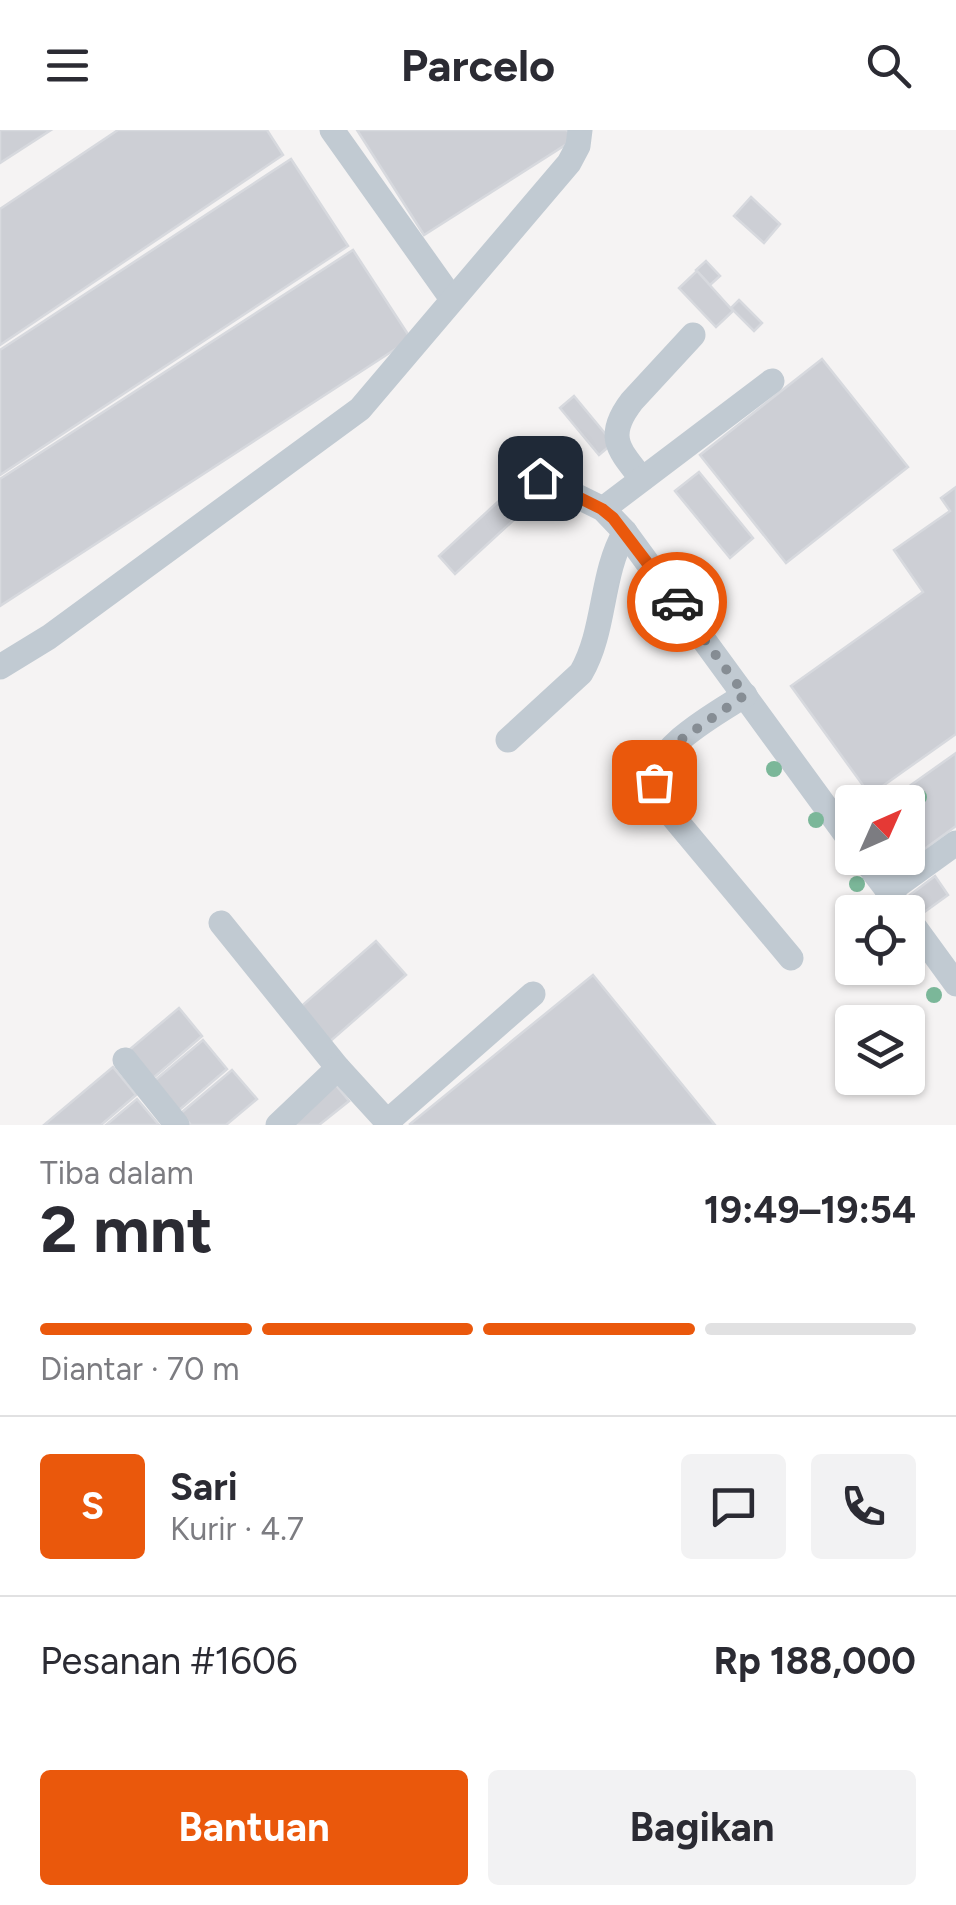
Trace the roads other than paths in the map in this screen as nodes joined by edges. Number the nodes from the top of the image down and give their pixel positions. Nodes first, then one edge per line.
1 (332, 130) edge
2 (580, 130) edge
3 (452, 300) junction
4 (693, 335) dead end
5 (772, 381) dead end
6 (540, 478) dead end
7 (642, 478) junction
8 (602, 509) junction
9 (625, 532) junction
10 (0, 667) edge
11 (745, 695) junction
12 (508, 740) dead end
13 (835, 819) edge
14 (956, 844) edge
15 (876, 875) edge
16 (891, 895) edge
17 (911, 895) edge
18 (221, 923) dead end
19 (925, 941) edge
20 (791, 958) dead end
21 (956, 984) edge
22 (532, 994) dead end
23 (125, 1060) dead end
24 (338, 1068) junction
25 (389, 1124) edge
26 (177, 1125) edge
27 (278, 1125) edge

1 - 3 lane
2 - 3 lane
3 - 10 lane
4 - 7 lane
5 - 7 lane
6 - 8 lane
7 - 8 lane
8 - 9 lane
9 - 11 lane
9 - 12 lane
11 - 13 lane
11 - 20 lane
14 - 17 lane
15 - 16 lane
18 - 24 lane
19 - 21 lane
22 - 25 lane
23 - 26 lane
24 - 25 lane
24 - 27 lane

